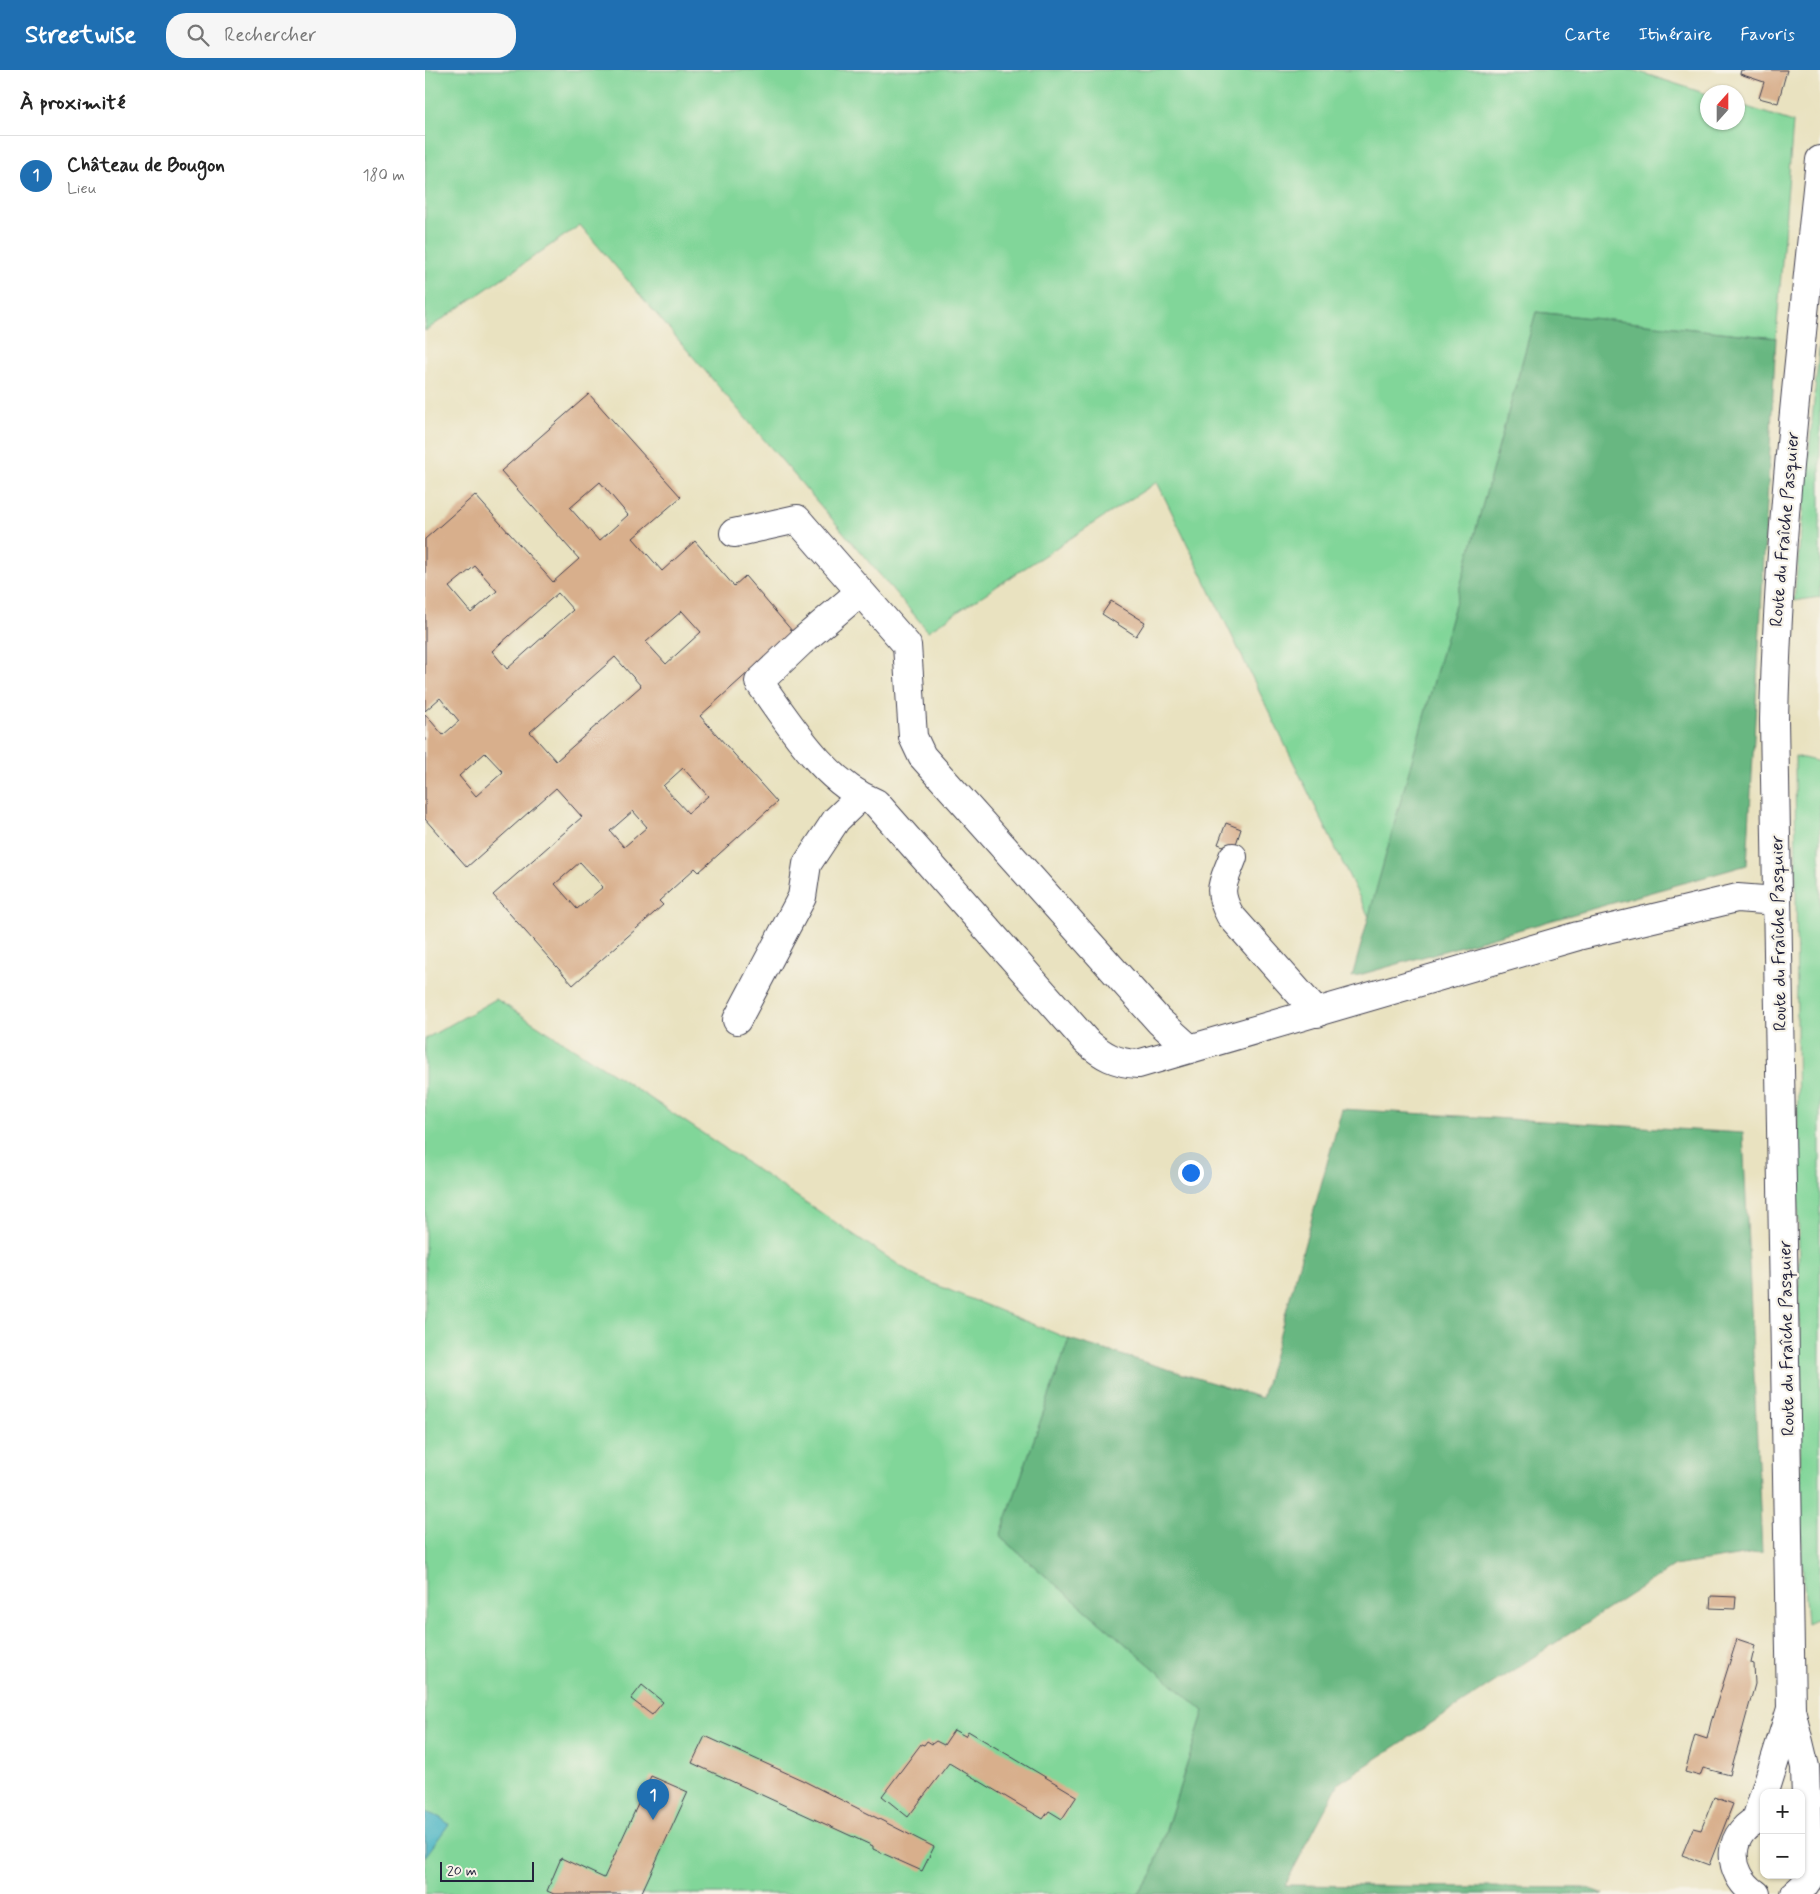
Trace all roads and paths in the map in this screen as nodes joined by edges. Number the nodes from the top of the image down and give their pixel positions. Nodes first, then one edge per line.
1 (1820, 160) edge
2 (734, 533) dead end
3 (860, 592) junction
4 (860, 796) junction
5 (1233, 857) dead end
6 (1777, 902) junction
7 (1317, 1012) junction
8 (737, 1020) dead end
9 (1190, 1049) junction
10 (1791, 1709) junction
11 (1768, 1789) edge
12 (1805, 1789) edge
13 (1760, 1819) edge
14 (1805, 1828) edge
15 (1745, 1891) edge
16 (1805, 1891) edge

1 - 6 main road, Route du Fraîche Pasquier
2 - 3 main road
3 - 4 main road
3 - 9 main road
4 - 8 main road
4 - 9 main road
5 - 7 main road
6 - 7 main road
6 - 10 main road, Route du Fraîche Pasquier
7 - 9 main road
10 - 11 main road, Route du Fraîche Pasquier
10 - 12 main road, Route du Fraîche Pasquier
13 - 15 main road
14 - 16 main road

